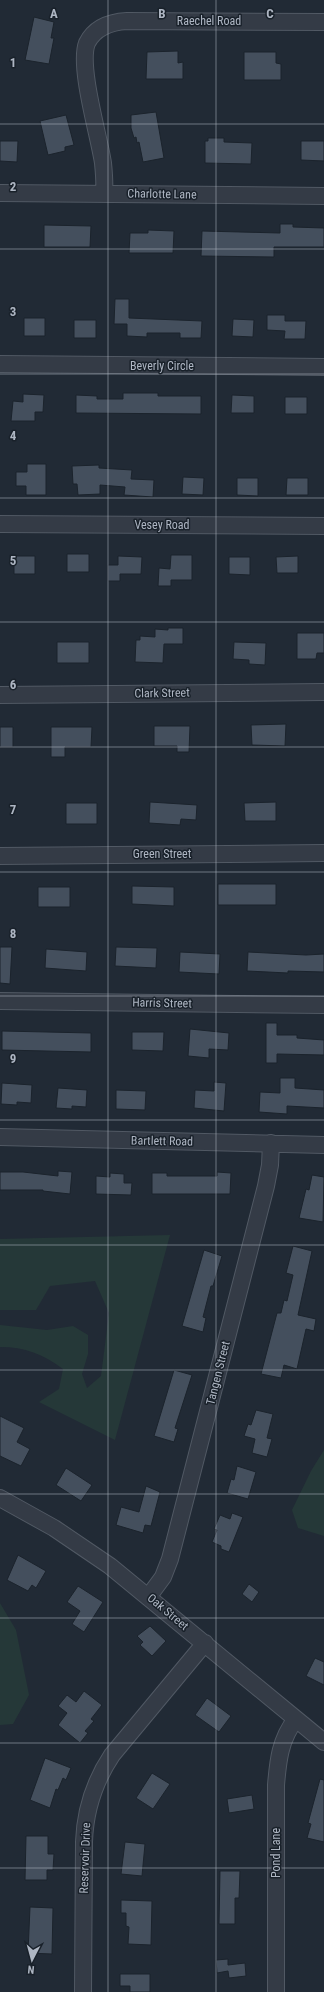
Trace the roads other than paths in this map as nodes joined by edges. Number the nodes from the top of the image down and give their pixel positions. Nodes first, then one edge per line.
1 (324, 22) edge
2 (0, 193) edge
3 (104, 194) junction
4 (324, 196) edge
5 (0, 364) edge
6 (324, 367) edge
7 (0, 524) edge
8 (324, 526) edge
9 (324, 692) edge
10 (0, 695) edge
11 (324, 853) edge
12 (0, 856) edge
13 (0, 1001) edge
14 (324, 1005) edge
15 (0, 1137) edge
16 (271, 1143) junction
17 (324, 1145) edge
18 (0, 1498) edge
19 (149, 1596) junction
20 (205, 1643) junction
21 (296, 1719) junction
22 (324, 1742) edge
23 (82, 1992) edge
24 (276, 1992) edge

1 - 3 street, Raechel Road
2 - 3 street, Charlotte Lane
3 - 4 street, Charlotte Lane
5 - 6 street, Beverly Circle
7 - 8 street, Vesey Road
9 - 10 street, Clark Street
11 - 12 street, Green Street
13 - 14 street, Harris Street
15 - 16 street, Bartlett Road
16 - 17 street, Bartlett Road
16 - 19 street, Tangen Street
18 - 19 street, Oak Street
19 - 20 street, Oak Street
20 - 21 street, Oak Street
20 - 23 street, Reservoir Drive
21 - 22 street, Oak Street
21 - 24 street, Pond Lane

